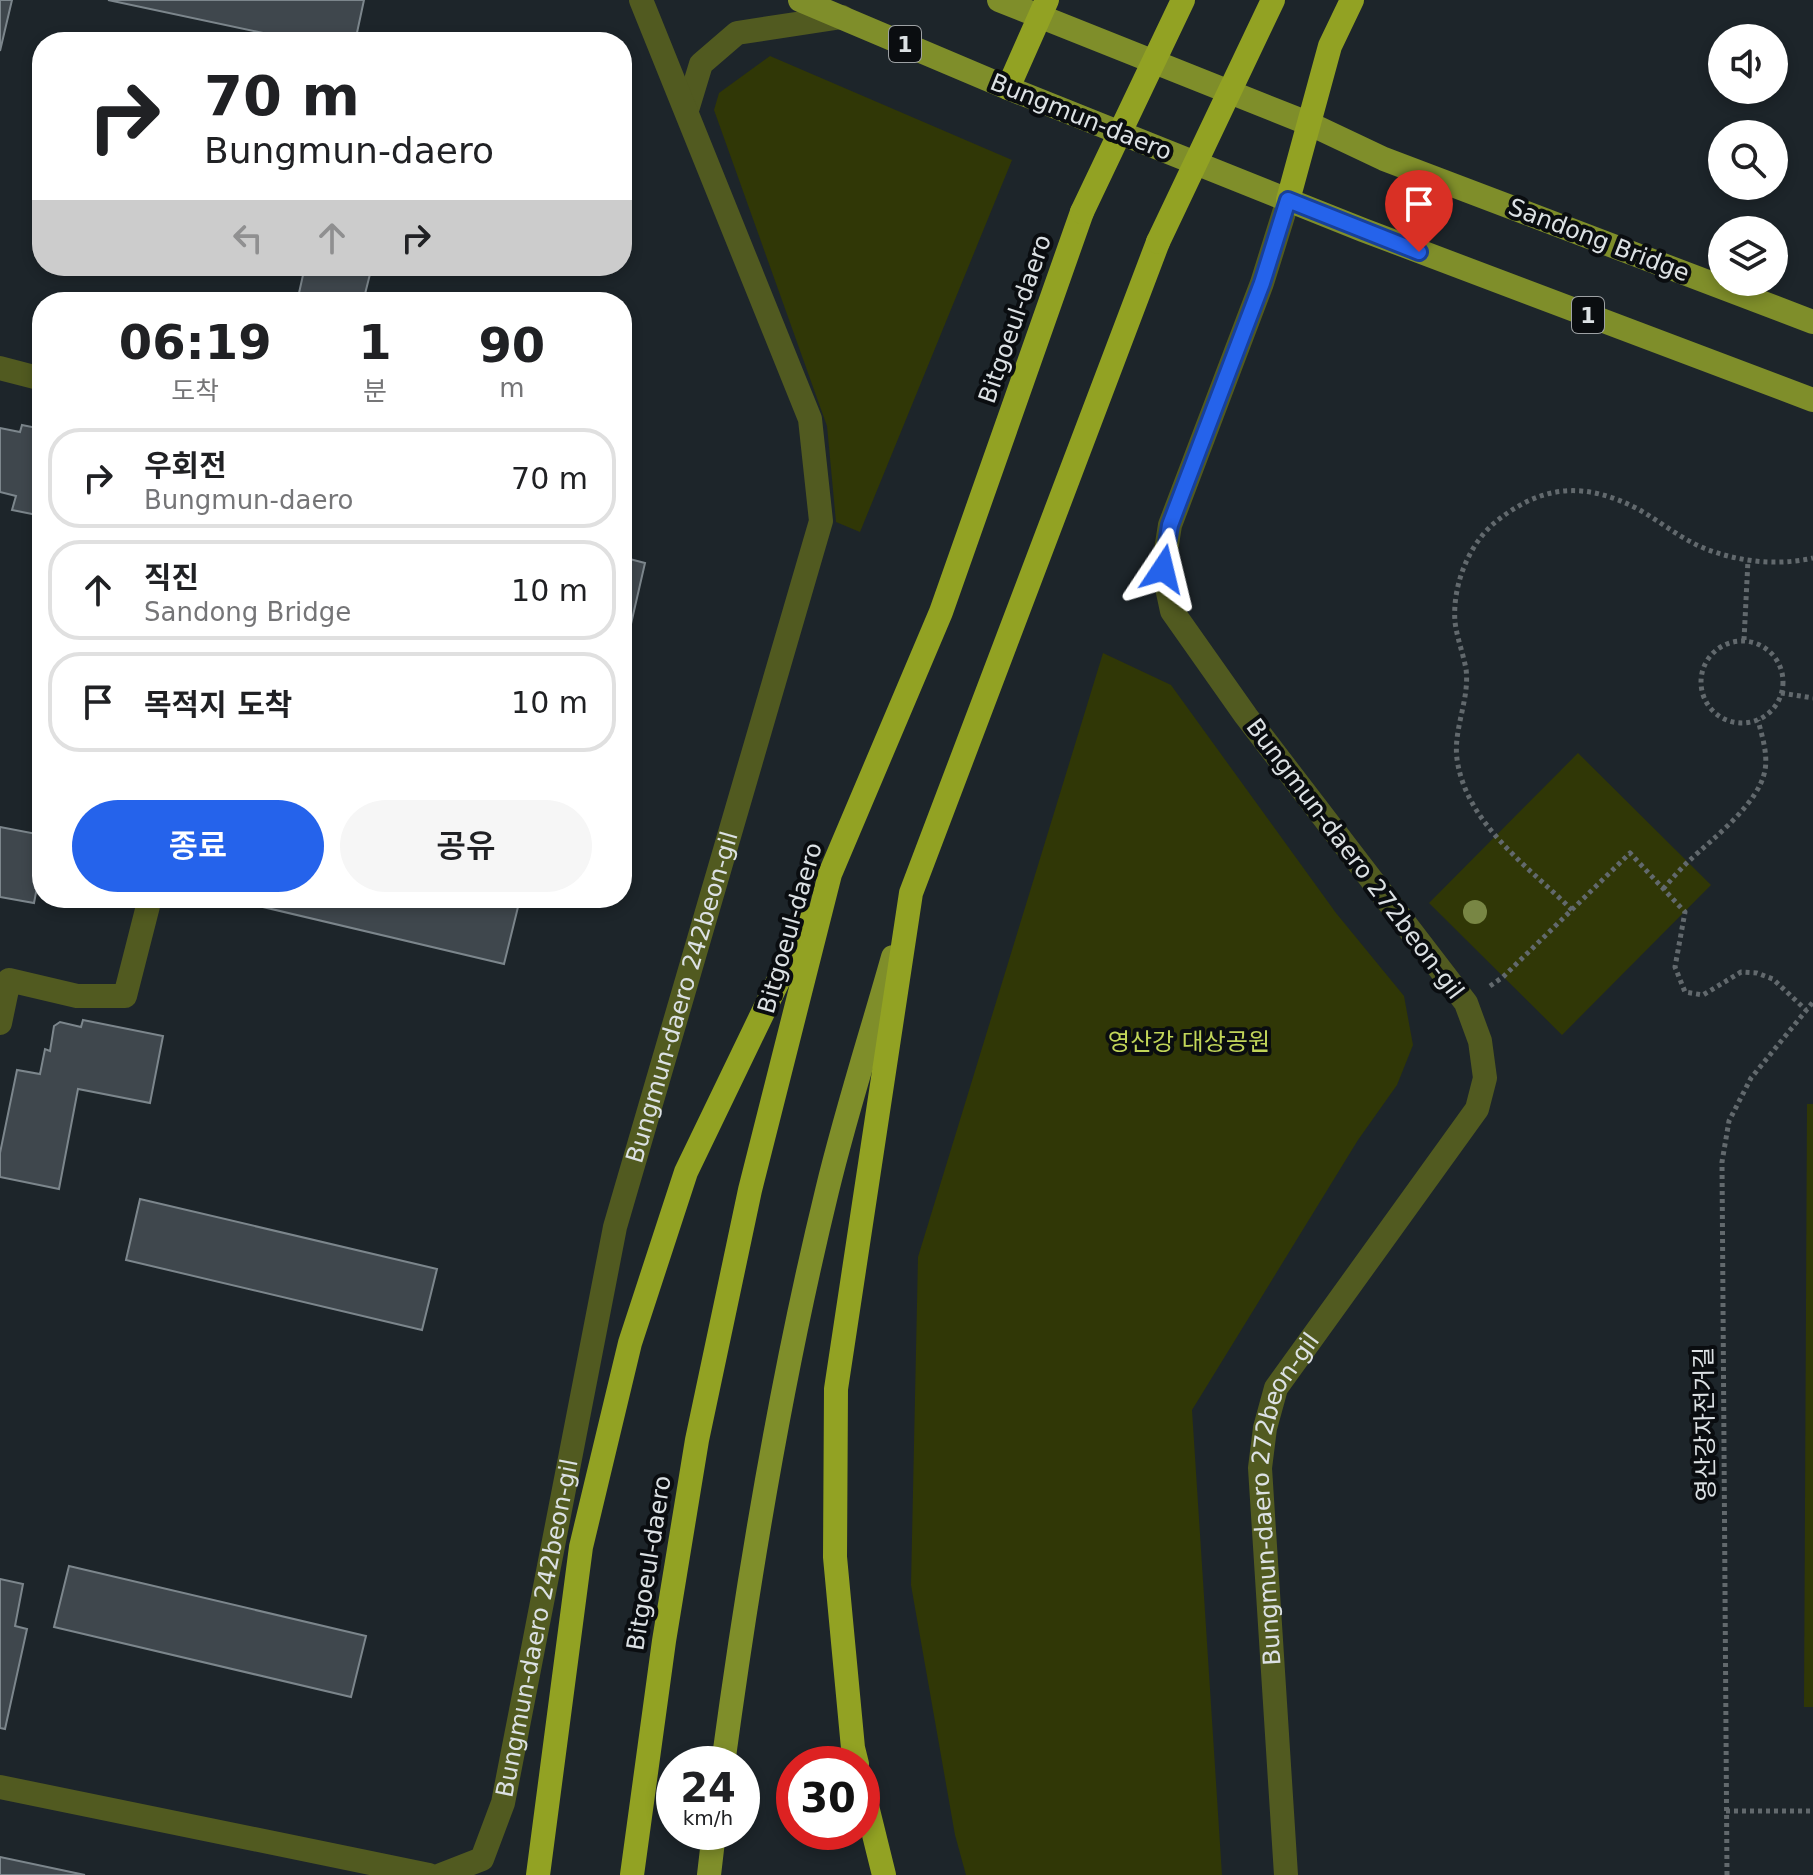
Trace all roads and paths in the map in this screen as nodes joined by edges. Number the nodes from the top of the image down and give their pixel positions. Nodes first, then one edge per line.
1 (641, 0) edge
2 (800, 0) edge
3 (999, 0) edge
4 (1183, 0) edge
5 (1273, 0) edge
6 (1352, 0) edge
7 (1044, 8) edge
8 (842, 17) junction
9 (1008, 88) junction
10 (687, 110) junction
11 (1310, 124) junction
12 (1288, 200) junction
13 (1813, 322) edge
14 (0, 368) edge
15 (32, 376) edge
16 (1813, 400) edge
17 (1813, 558) edge
18 (1748, 560) junction
19 (1744, 640) junction
20 (1781, 693) junction
21 (1813, 698) edge
22 (1758, 720) junction
23 (830, 874) junction
24 (1663, 889) junction
25 (911, 893) junction
26 (147, 908) edge
27 (1572, 910) junction
28 (1813, 1002) edge
29 (1466, 1003) junction
30 (1806, 1010) junction
31 (0, 1023) edge
32 (725, 1746) edge
33 (853, 1746) edge
34 (0, 1787) edge
35 (1726, 1811) junction
36 (1813, 1811) edge
37 (712, 1850) edge
38 (878, 1850) edge
39 (429, 1875) edge
40 (441, 1875) edge
41 (538, 1875) edge
42 (632, 1875) edge
43 (709, 1875) edge
44 (884, 1875) edge
45 (1286, 1875) edge
46 (1727, 1875) edge

1 - 10 street, Bungmun-daero 242beon-gil
2 - 8 main road, Bungmun-daero / 1
3 - 7 main road
4 - 23 highway, Bitgoeul-daero, bridge
5 - 25 highway, bridge
6 - 11 highway
7 - 9 highway
7 - 11 main road
8 - 9 main road, Bungmun-daero / 1
8 - 10 street
9 - 12 main road, Bungmun-daero / 1
10 - 40 street, Bungmun-daero 242beon-gil
11 - 12 highway
11 - 13 main road, Sandong Bridge
12 - 16 main road, Bungmun-daero / 1
12 - 29 street, Bungmun-daero 272beon-gil
14 - 15 street
17 - 18 path
18 - 19 path
18 - 27 path
19 - 20 path
19 - 22 path
20 - 21 path
20 - 22 path
22 - 24 path
23 - 41 highway
23 - 42 highway, Bitgoeul-daero
24 - 27 path
24 - 30 path
25 - 32 main road
25 - 33 highway
26 - 31 street
27 - 29 path
28 - 30 path, 영산강자전거길
29 - 45 street, Bungmun-daero 272beon-gil
30 - 35 path, 영산강자전거길
34 - 39 street
35 - 36 path
35 - 46 path, 영산강자전거길
37 - 43 main road
38 - 44 highway

